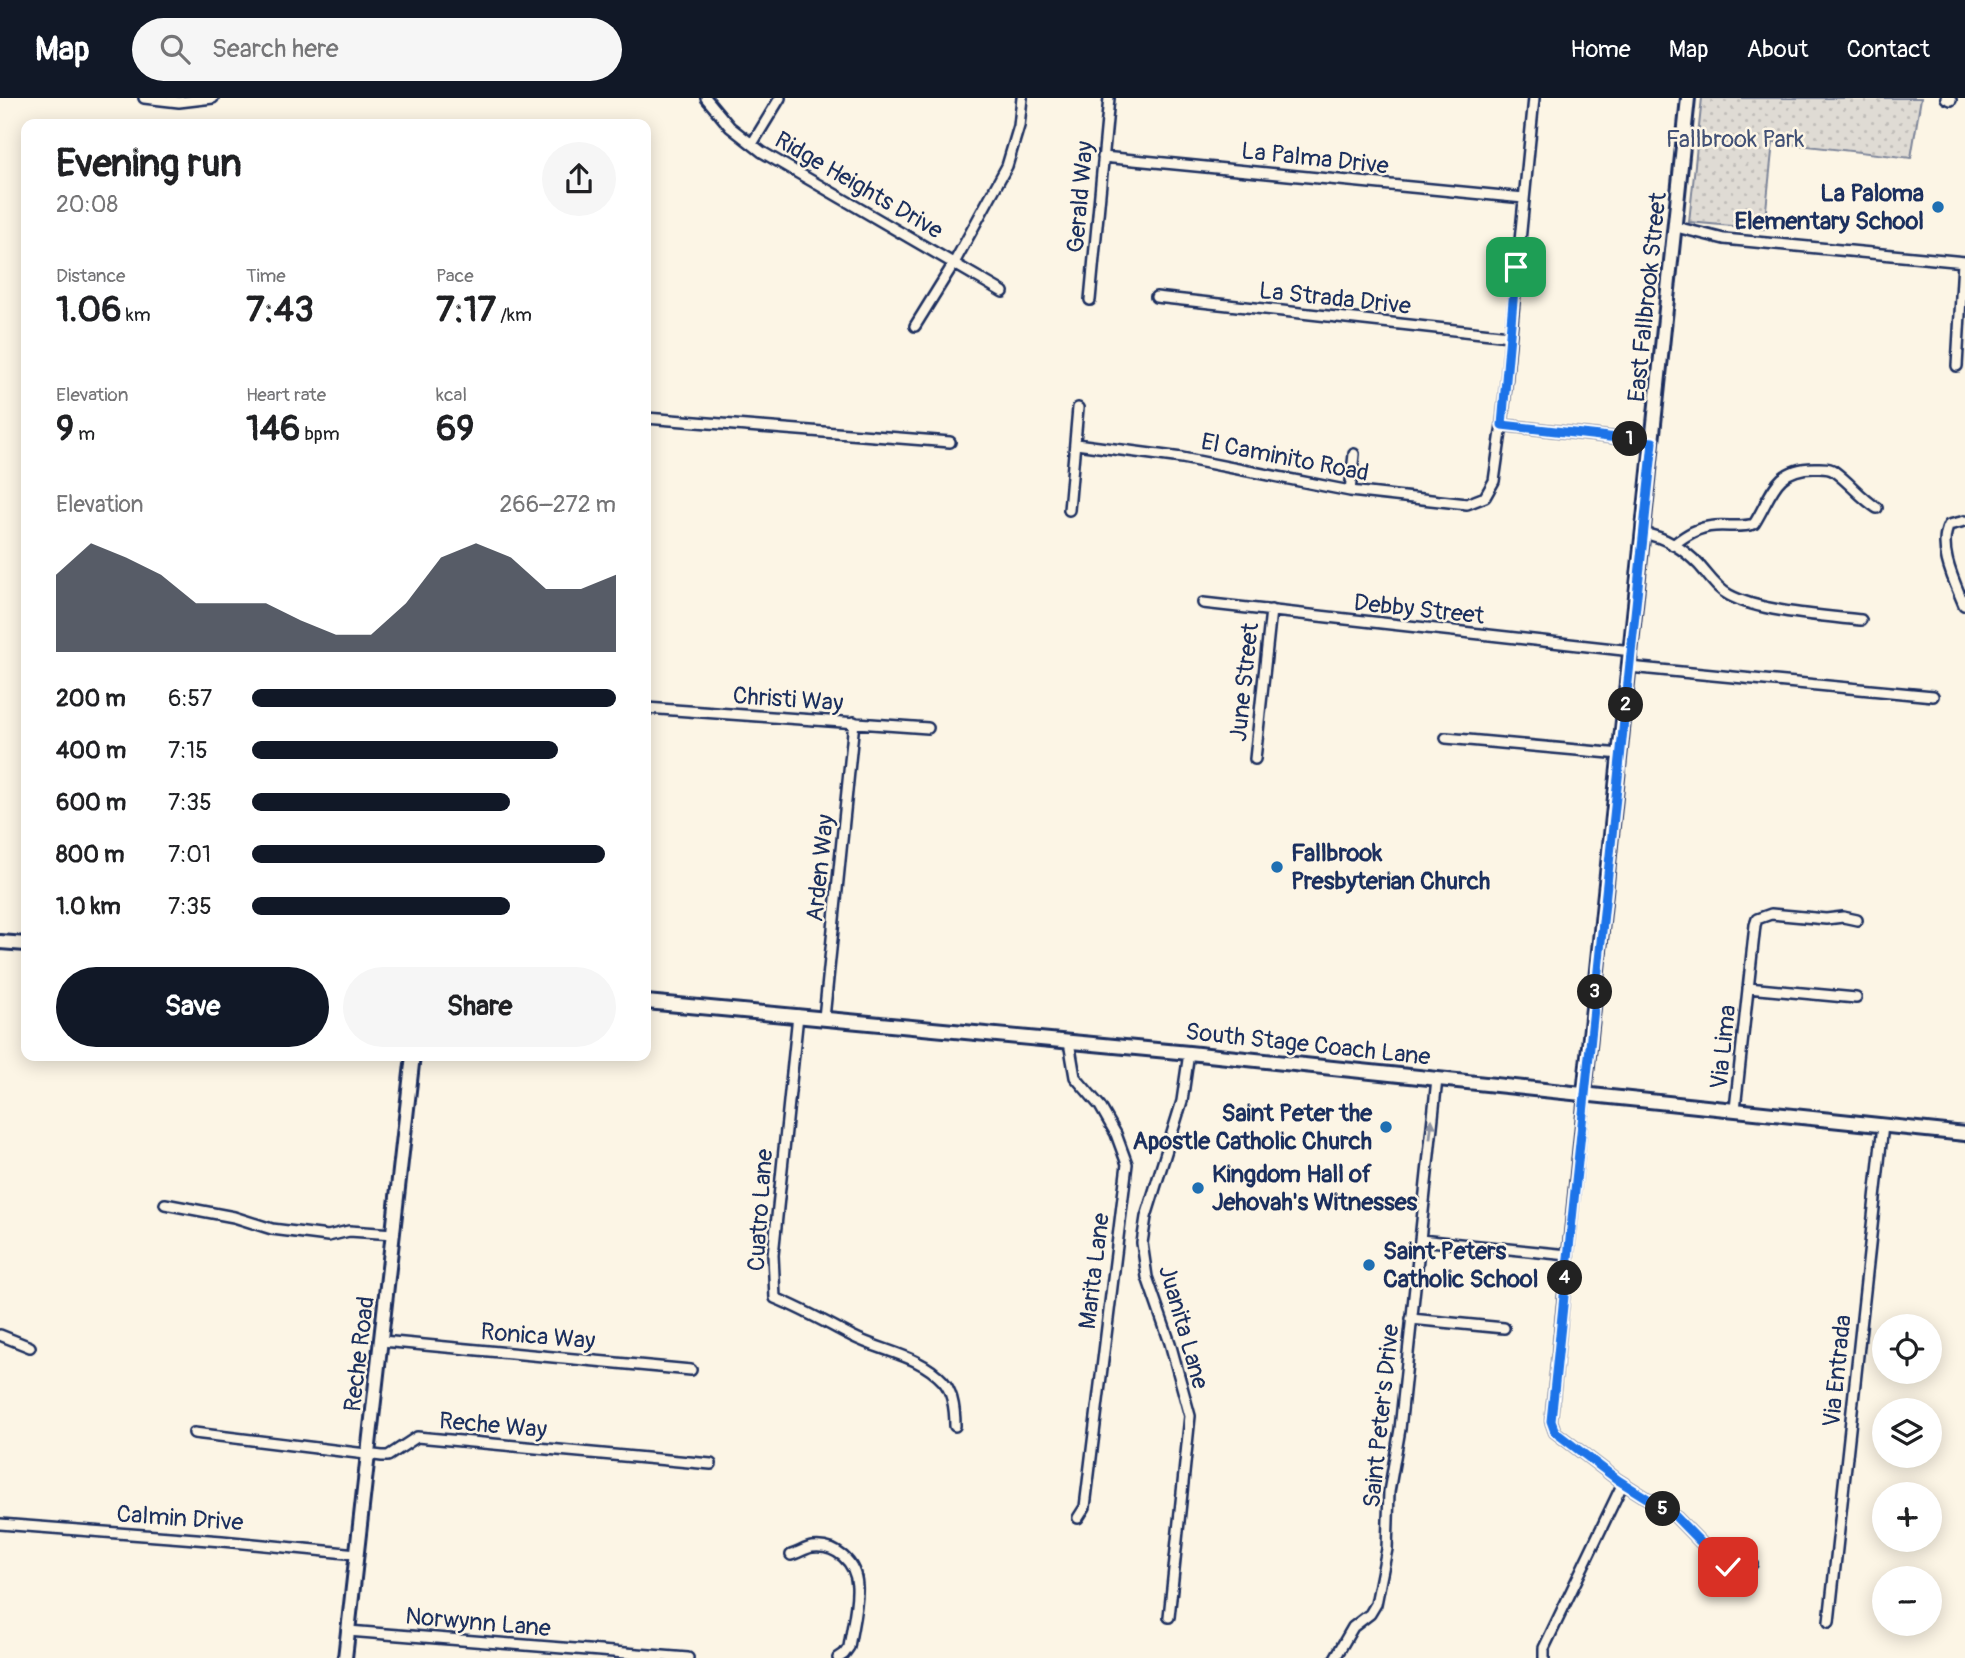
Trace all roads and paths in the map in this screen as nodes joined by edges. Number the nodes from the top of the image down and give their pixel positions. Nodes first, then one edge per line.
1 (144, 98) edge
2 (213, 98) edge
3 (706, 98) edge
4 (780, 98) edge
5 (1021, 98) edge
6 (1109, 98) edge
7 (1534, 98) edge
8 (1688, 98) edge
9 (752, 144) junction
10 (1103, 157) junction
11 (1524, 198) junction
12 (1676, 227) junction
13 (1964, 262) edge
14 (954, 263) junction
15 (1003, 292) dead end
16 (1156, 297) dead end
17 (1090, 300) dead end
18 (915, 326) dead end
19 (1509, 336) junction
20 (1957, 366) dead end
21 (1078, 408) dead end
22 (651, 418) edge
23 (1502, 425) junction
24 (950, 442) dead end
25 (1653, 442) junction
26 (1076, 444) junction
27 (1354, 454) dead end
28 (1350, 491) junction
29 (1877, 508) dead end
30 (1069, 510) dead end
31 (1965, 521) edge
32 (1644, 534) junction
33 (1673, 545) junction
34 (1203, 603) dead end
35 (1964, 605) edge
36 (1271, 610) junction
37 (1861, 620) dead end
38 (1632, 651) junction
39 (1629, 667) junction
40 (1933, 695) dead end
41 (651, 708) edge
42 (854, 722) junction
43 (928, 728) dead end
44 (1446, 738) dead end
45 (1621, 754) junction
46 (1255, 759) dead end
47 (1857, 920) dead end
48 (0, 942) edge
49 (21, 944) edge
50 (1748, 988) junction
51 (1856, 998) dead end
52 (651, 1002) edge
53 (798, 1015) junction
54 (824, 1018) junction
55 (1069, 1042) junction
56 (1189, 1053) junction
57 (412, 1061) edge
58 (1437, 1079) junction
59 (1584, 1094) junction
60 (1735, 1110) junction
61 (1883, 1125) junction
62 (1965, 1134) edge
63 (166, 1204) dead end
64 (394, 1234) junction
65 (1420, 1240) junction
66 (1568, 1255) junction
67 (1411, 1319) junction
68 (1504, 1328) dead end
69 (0, 1335) edge
70 (382, 1341) junction
71 (30, 1347) dead end
72 (691, 1370) dead end
73 (955, 1426) dead end
74 (194, 1433) dead end
75 (368, 1454) junction
76 (711, 1464) dead end
77 (1623, 1483) junction
78 (1078, 1518) dead end
79 (0, 1524) edge
80 (357, 1554) junction
81 (792, 1555) dead end
82 (1752, 1564) dead end
83 (1168, 1617) dead end
84 (1829, 1622) dead end
85 (348, 1631) junction
86 (345, 1658) edge
87 (688, 1658) edge
88 (838, 1658) edge
89 (1335, 1658) edge
90 (1544, 1658) edge

1 - 2 street
3 - 9 street, Ridge Heights Drive
4 - 9 street
5 - 14 street
6 - 10 street, Gerald Way
7 - 11 street
8 - 12 main road, East Fallbrook Street
9 - 14 street, Ridge Heights Drive
10 - 11 street, La Palma Drive
10 - 17 street, Gerald Way
11 - 19 street
12 - 13 street
12 - 25 main road, East Fallbrook Street
13 - 20 street
14 - 15 street, Ridge Heights Drive
14 - 18 street
16 - 19 street, La Strada Drive
19 - 23 street
21 - 26 street
22 - 24 street
23 - 25 street
23 - 28 street, El Caminito Road
25 - 32 main road, East Fallbrook Street
26 - 28 street, El Caminito Road
26 - 30 street
27 - 28 street
29 - 33 street
31 - 35 street
32 - 33 street
32 - 38 main road, East Fallbrook Street
33 - 37 street
34 - 36 street, Debby Street
36 - 38 street, Debby Street
36 - 46 street, June Street
38 - 39 main road, East Fallbrook Street
39 - 40 street
39 - 45 main road, East Fallbrook Street
41 - 42 street, Christi Way
42 - 43 street, Christi Way
42 - 54 street, Arden Way
44 - 45 street
45 - 59 main road, East Fallbrook Street
47 - 50 street, Via Lima
48 - 49 main road
50 - 51 street, Via Lima
50 - 60 street, Via Lima
52 - 53 main road, South Stage Coach Lane
53 - 54 main road, South Stage Coach Lane
53 - 73 street, Cuatro Lane
54 - 55 main road, South Stage Coach Lane
55 - 56 main road, South Stage Coach Lane
55 - 78 street, Marita Lane
56 - 58 main road, South Stage Coach Lane
56 - 83 street, Juanita Lane
57 - 64 main road, Reche Road
58 - 59 main road, South Stage Coach Lane
65 -> 58 street, Saint Peter's Drive
59 - 60 main road, South Stage Coach Lane
59 - 66 street, East Fallbrook Street
60 - 61 main road, South Stage Coach Lane
61 - 62 main road, South Stage Coach Lane
61 - 84 street, Via Entrada
63 - 64 street
64 - 70 main road, Reche Road
65 - 66 street
65 - 67 street, Saint Peter's Drive
66 - 77 street, East Fallbrook Street
67 - 68 street
67 - 89 street, Saint Peter's Drive
69 - 71 street
70 - 72 street, Ronica Way
70 - 75 main road, Reche Road
74 - 75 street, Reche Way
75 - 76 street, Reche Way
75 - 80 main road, Reche Road
77 - 82 street
77 - 90 street
79 - 80 street, Calmin Drive
80 - 85 main road, Reche Road
81 - 88 street
85 - 86 main road, Reche Road
85 - 87 street, Norwynn Lane

